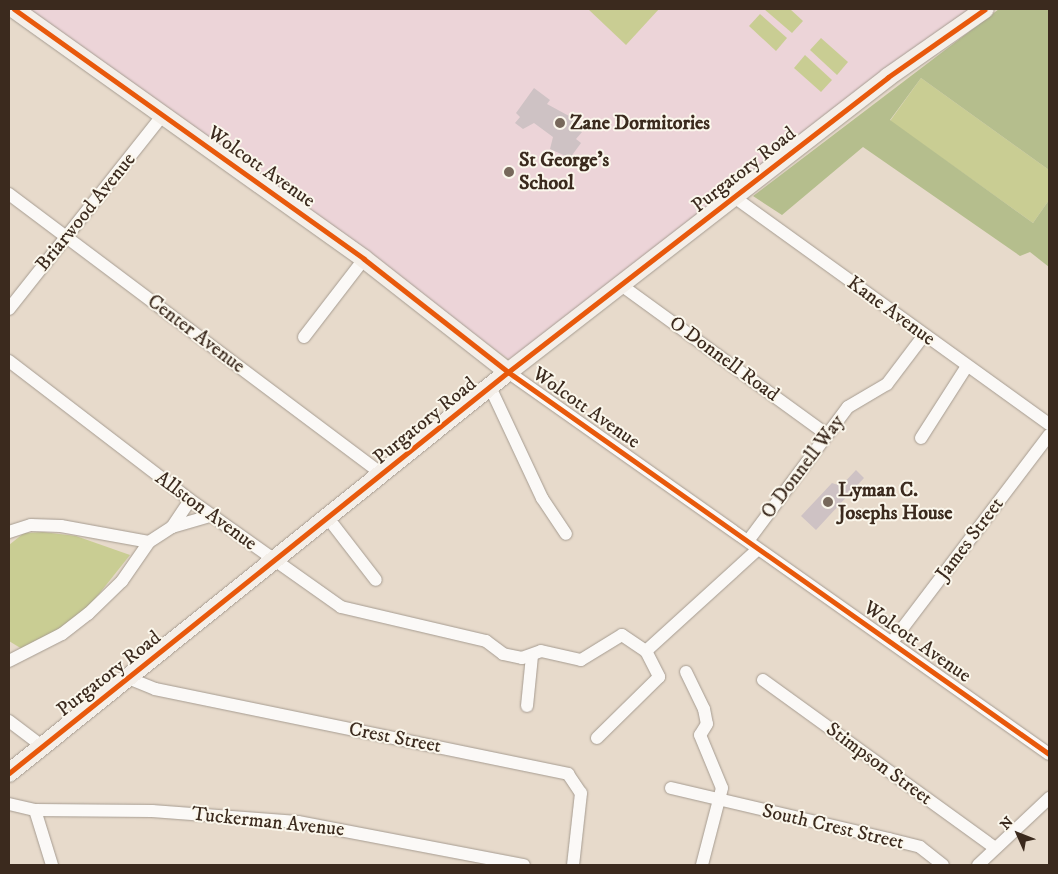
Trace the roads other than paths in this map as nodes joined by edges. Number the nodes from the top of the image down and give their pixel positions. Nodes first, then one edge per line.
1 (14, 9) edge
2 (985, 9) edge
3 (162, 116) junction
4 (9, 194) edge
5 (734, 197) junction
6 (66, 236) junction
7 (364, 258) junction
8 (621, 284) junction
9 (9, 308) edge
10 (924, 335) junction
11 (304, 337) dead end
12 (9, 361) edge
13 (967, 366) junction
14 (508, 372) junction
15 (490, 387) junction
16 (1049, 424) edge
17 (826, 434) junction
18 (1049, 435) edge
19 (921, 438) dead end
20 (382, 474) junction
21 (190, 500) junction
22 (213, 515) junction
23 (328, 518) junction
24 (172, 526) junction
25 (9, 532) edge
26 (566, 534) dead end
27 (748, 541) junction
28 (149, 542) junction
29 (758, 549) junction
30 (274, 561) junction
31 (376, 580) dead end
32 (892, 642) junction
33 (646, 651) junction
34 (532, 656) junction
35 (9, 661) edge
36 (686, 672) dead end
37 (128, 678) junction
38 (763, 680) dead end
39 (527, 706) dead end
40 (9, 721) edge
41 (597, 738) dead end
42 (42, 746) junction
43 (1049, 753) edge
44 (9, 773) edge
45 (671, 788) dead end
46 (1049, 798) edge
47 (718, 799) junction
48 (9, 804) edge
49 (35, 810) junction
50 (995, 848) junction
51 (52, 865) edge
52 (524, 865) edge
53 (573, 865) edge
54 (702, 865) edge
55 (943, 865) edge
56 (978, 865) edge

1 - 3 street, Wolcott Avenue
2 - 5 street, Purgatory Road
3 - 6 street, Briarwood Avenue
3 - 7 street, Wolcott Avenue
4 - 6 street, Center Avenue
5 - 8 street, Purgatory Road
5 - 10 street, Kane Avenue
6 - 9 street, Briarwood Avenue
6 - 20 street, Center Avenue
7 - 11 street
7 - 14 street, Wolcott Avenue
8 - 14 street, Purgatory Road
8 - 17 street, O Donnell Road
10 - 13 street, Kane Avenue
10 - 17 street, O Donnell Way
12 - 21 street, Allston Avenue
13 - 16 street, Kane Avenue
13 - 19 street
14 - 15 street, Purgatory Road
14 - 27 street, Wolcott Avenue
15 - 20 street, Purgatory Road
15 - 26 street
17 - 27 street, O Donnell Way
18 - 32 street, James Street
20 - 23 street, Purgatory Road
21 - 22 street, Allston Avenue
21 - 24 street
22 - 24 street
22 - 30 street, Allston Avenue
23 - 30 street, Purgatory Road
23 - 31 street
24 - 28 street
25 - 28 street
27 - 29 street, Wolcott Avenue
28 - 35 street
29 - 32 street, Wolcott Avenue
29 - 33 street
30 - 34 street, Allston Avenue
30 - 37 street, Purgatory Road
32 - 43 street, Wolcott Avenue
33 - 34 street, Allston Avenue
33 - 41 street
34 - 39 street
36 - 47 street
37 - 42 street, Purgatory Road
37 - 53 street, Crest Street
38 - 50 street, Stimpson Street
40 - 42 street
42 - 44 street, Purgatory Road
45 - 47 street, South Crest Street
46 - 50 street
47 - 54 street
47 - 55 street, South Crest Street
48 - 49 street, Tuckerman Avenue
49 - 51 street
49 - 52 street, Tuckerman Avenue
50 - 56 street

